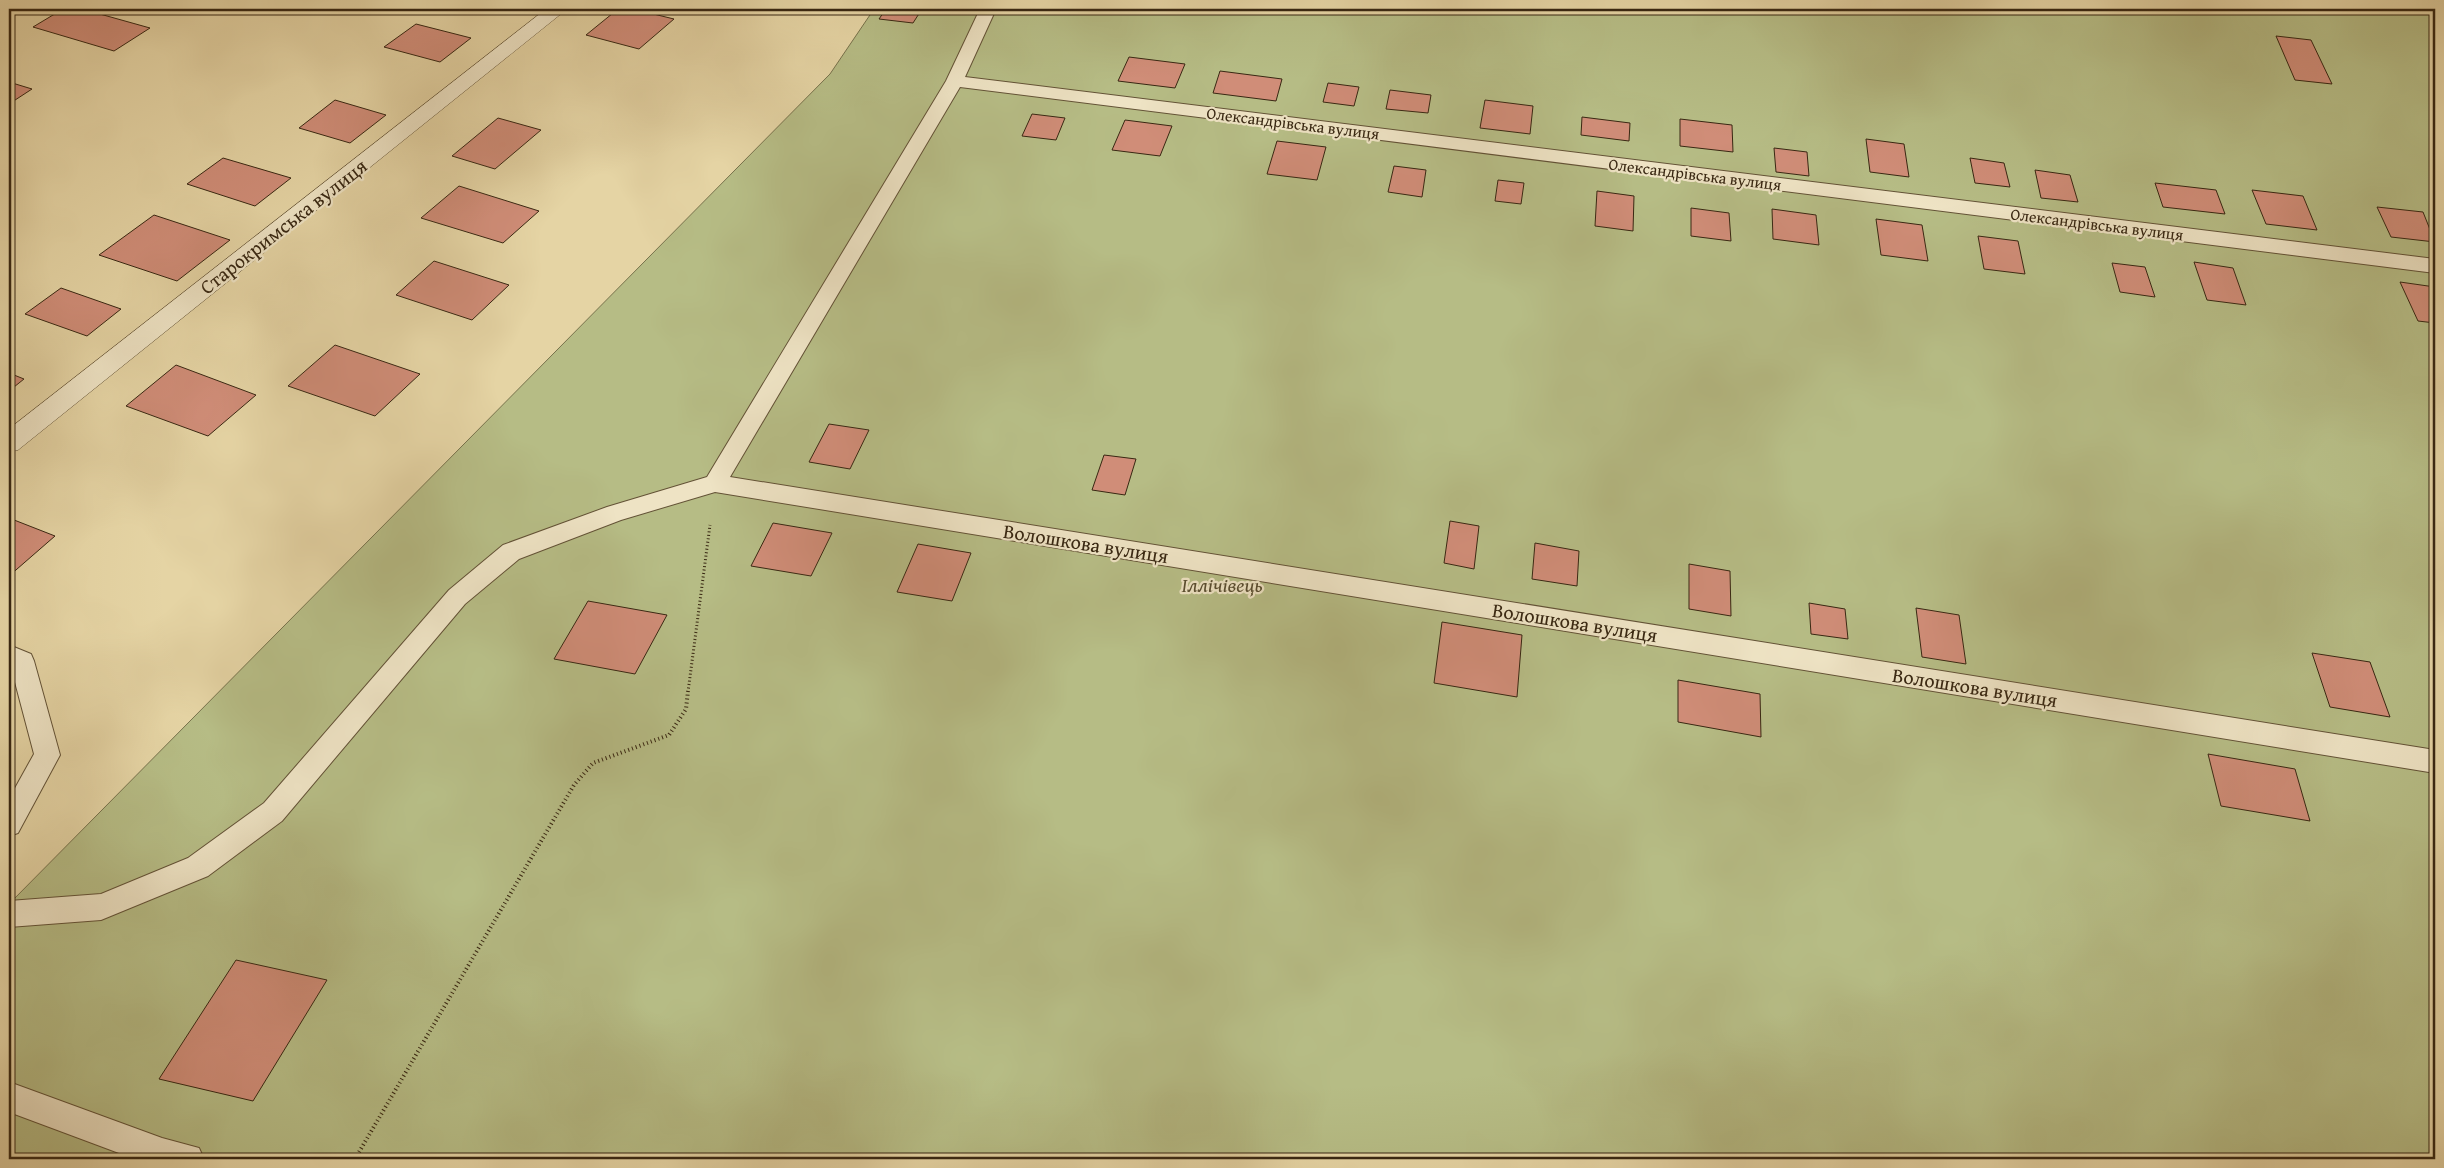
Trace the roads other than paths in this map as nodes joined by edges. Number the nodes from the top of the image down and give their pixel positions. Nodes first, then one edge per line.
1 (558, 9) edge
2 (988, 9) edge
3 (955, 81) junction
4 (2435, 266) edge
5 (9, 443) edge
6 (715, 483) junction
7 (9, 655) edge
8 (2435, 762) edge
9 (9, 824) edge
10 (9, 914) edge
11 (9, 1098) edge
12 (188, 1159) edge

1 - 5 street, Старокримська вулиця
2 - 3 lane
3 - 4 lane, Олександрівська вулиця
3 - 6 lane
6 - 8 lane, Волошкова вулиця
6 - 10 lane
7 - 9 lane
11 - 12 lane

